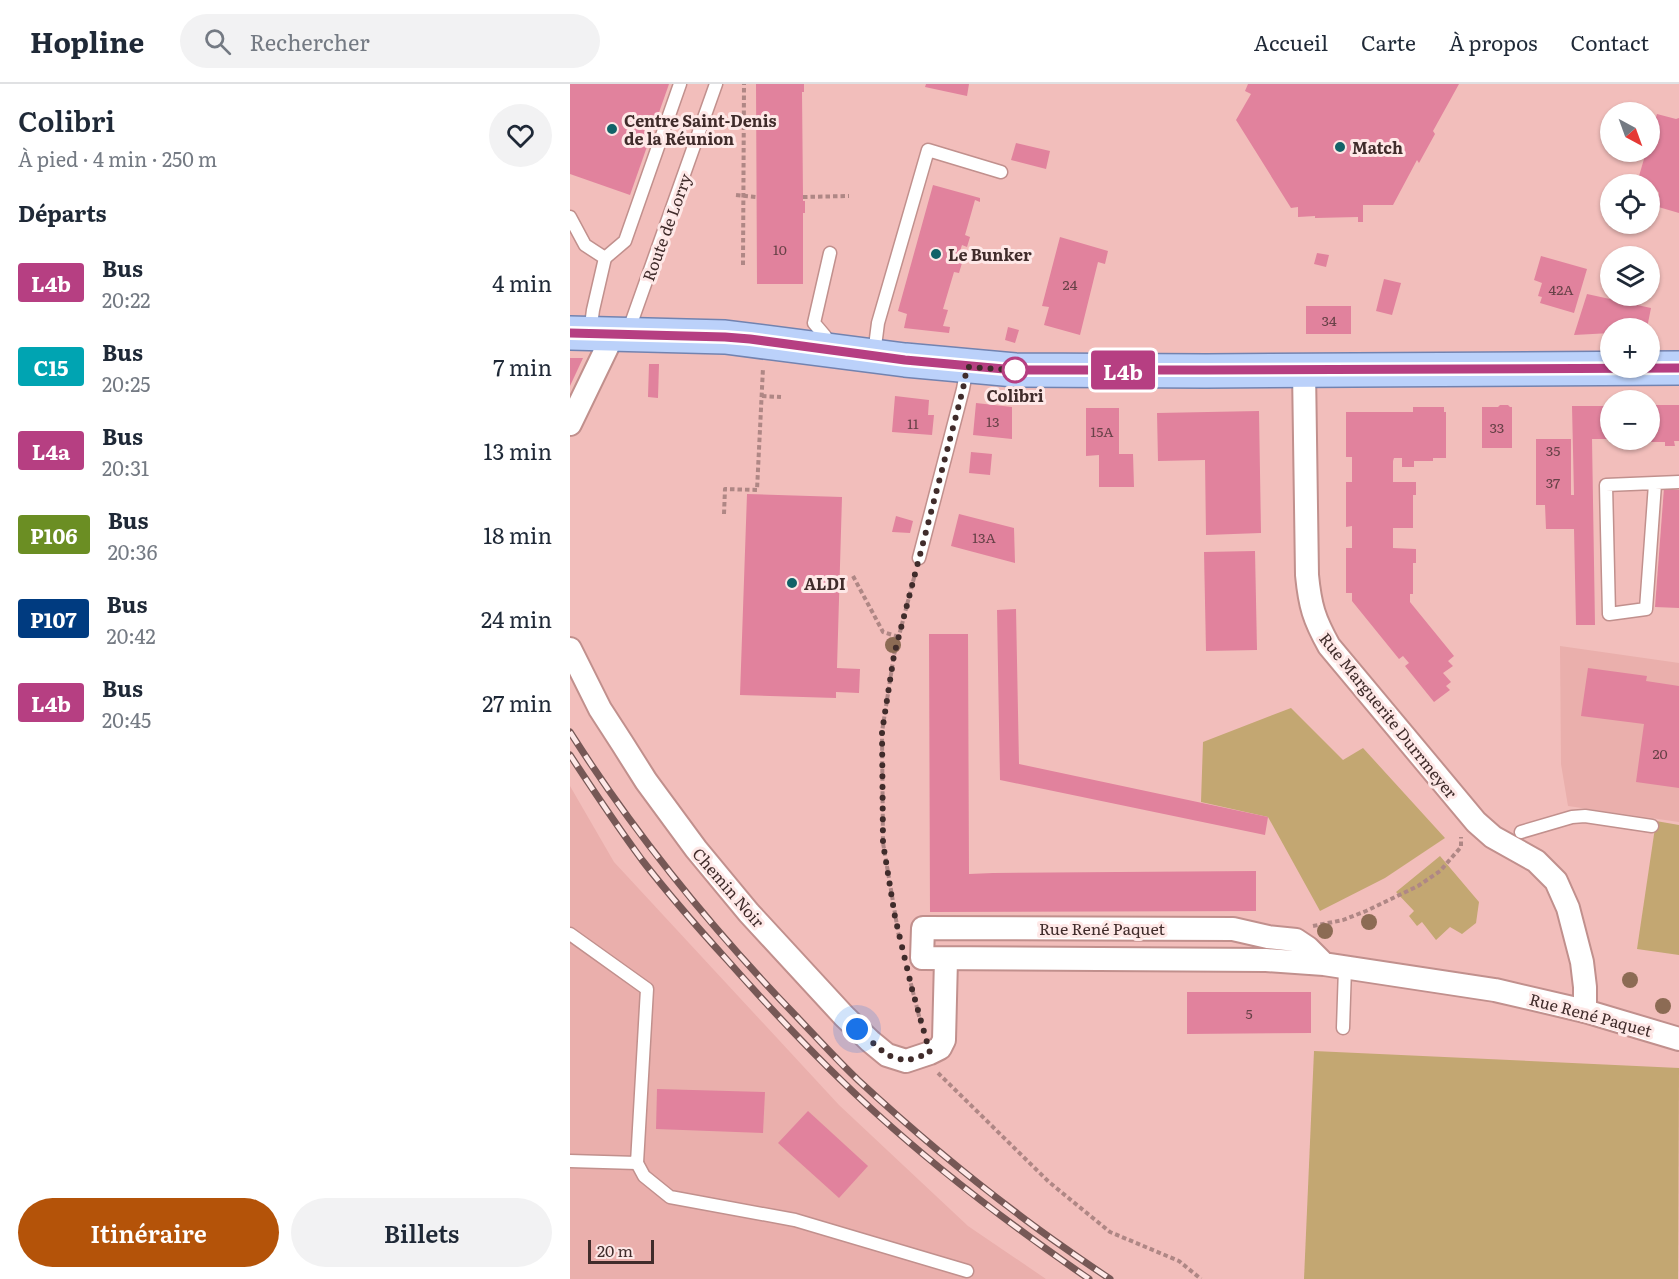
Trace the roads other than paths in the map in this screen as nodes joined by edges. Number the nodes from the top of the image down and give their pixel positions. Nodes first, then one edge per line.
1 (680, 84) edge
2 (716, 84) edge
3 (1001, 172) dead end
4 (570, 217) edge
5 (830, 253) dead end
6 (605, 258) junction
7 (600, 334) edge
8 (825, 336) dead end
9 (874, 356) junction
10 (967, 367) junction
11 (1679, 368) edge
12 (1304, 370) junction
13 (570, 424) edge
14 (1679, 482) edge
15 (1655, 484) junction
16 (919, 558) road end
17 (570, 649) edge
18 (1652, 826) dead end
19 (1521, 832) dead end
20 (570, 934) edge
21 (946, 959) junction
22 (1334, 966) junction
23 (1585, 1011) junction
24 (1343, 1028) dead end
25 (1679, 1039) edge
26 (570, 1161) edge
27 (637, 1163) junction
28 (967, 1271) dead end

1 - 6 lane
2 - 7 lane, Route de Lorry
3 - 9 lane
4 - 6 lane
5 - 8 lane
6 - 7 lane
7 - 9 main road
7 - 13 street
9 - 10 main road
10 - 12 main road
10 - 16 lane
11 - 12 main road
12 - 23 street, Rue Marguerite Durrmeyer
14 - 15 lane
15 - 15 lane
17 - 21 street, Chemin Noir
18 - 19 lane
20 - 27 lane
21 - 22 street, Rue René Paquet
21 - 22 street, Rue René Paquet
22 - 23 street, Rue René Paquet
22 - 24 lane
23 - 25 street, Rue René Paquet
26 - 27 lane
27 - 28 lane

